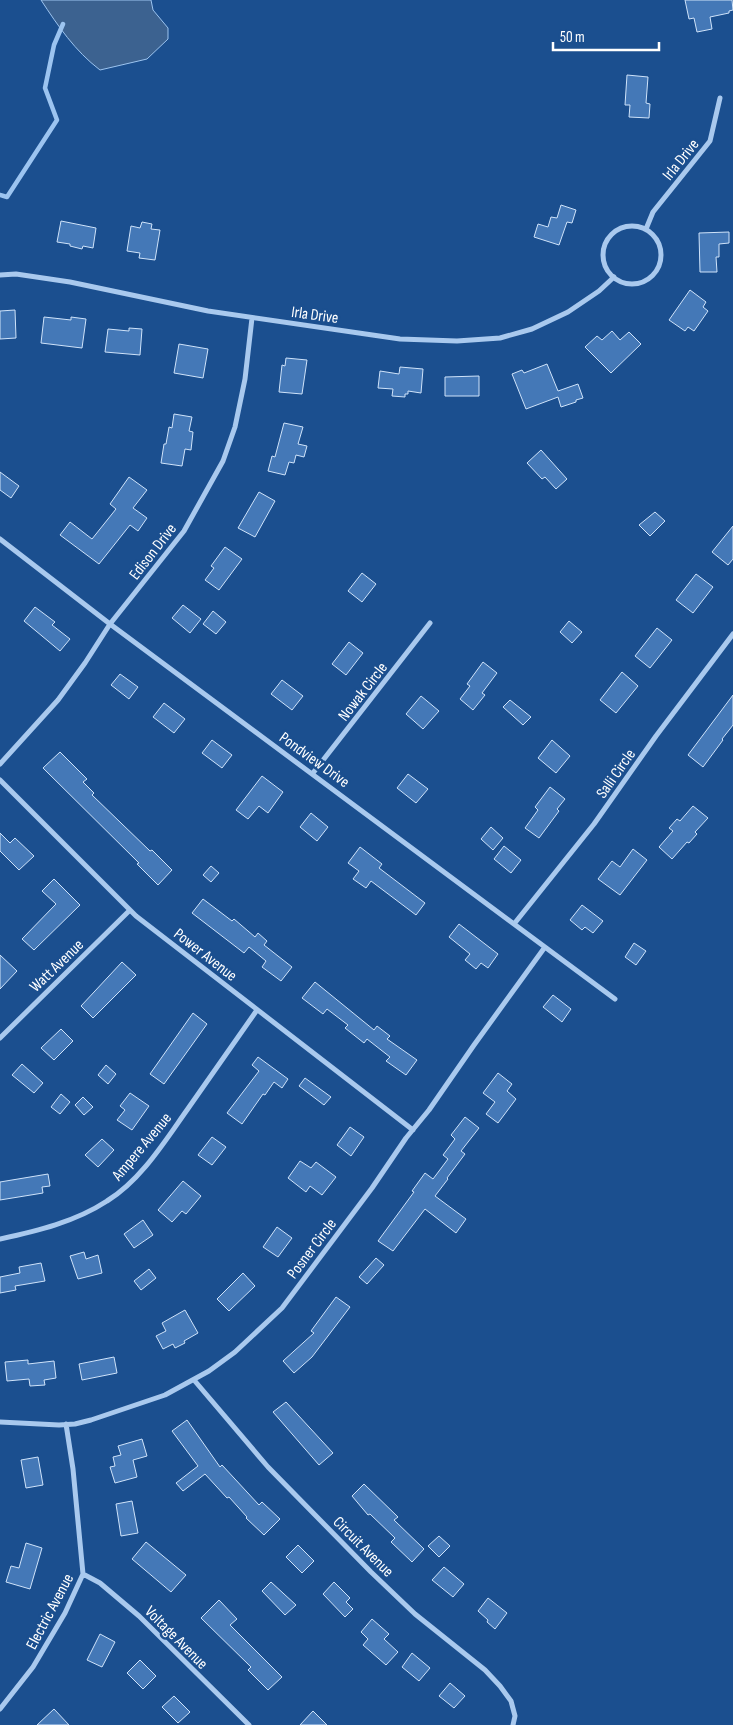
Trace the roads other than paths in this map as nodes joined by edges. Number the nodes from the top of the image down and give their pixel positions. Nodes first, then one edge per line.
1 (720, 98) dead end
2 (646, 229) junction
3 (0, 275) edge
4 (614, 277) junction
5 (252, 318) junction
6 (0, 539) edge
7 (430, 623) dead end
8 (110, 624) junction
9 (733, 634) edge
10 (0, 764) edge
11 (312, 773) junction
12 (0, 780) edge
13 (130, 910) junction
14 (514, 924) junction
15 (545, 947) junction
16 (615, 999) dead end
17 (257, 1010) junction
18 (0, 1038) edge
19 (413, 1130) junction
20 (0, 1240) edge
21 (194, 1380) junction
22 (0, 1422) edge
23 (66, 1424) junction
24 (83, 1574) junction
25 (0, 1709) edge
26 (248, 1725) edge
27 (513, 1725) edge

1 - 2 street, Irla Drive
2 - 4 street
2 - 4 street
3 - 5 street, Irla Drive
4 - 5 street, Irla Drive
5 - 8 street, Edison Drive
6 - 8 street, Pondview Drive
7 - 11 street, Nowak Circle
8 - 10 street, Edison Drive
8 - 11 street, Pondview Drive
9 - 14 street, Salli Circle
11 - 14 street, Pondview Drive
12 - 13 street, Power Avenue
13 - 17 street, Power Avenue
13 - 18 street, Watt Avenue
14 - 15 street, Pondview Drive
15 - 16 street, Pondview Drive
15 - 19 street, Posner Circle
17 - 19 street, Power Avenue
17 - 20 street, Ampere Avenue
19 - 21 street, Posner Circle
21 - 23 street, Posner Circle
21 - 27 street, Circuit Avenue
22 - 23 street, Posner Circle
23 - 24 street, Electric Avenue
24 - 25 street, Electric Avenue
24 - 26 street, Voltage Avenue

